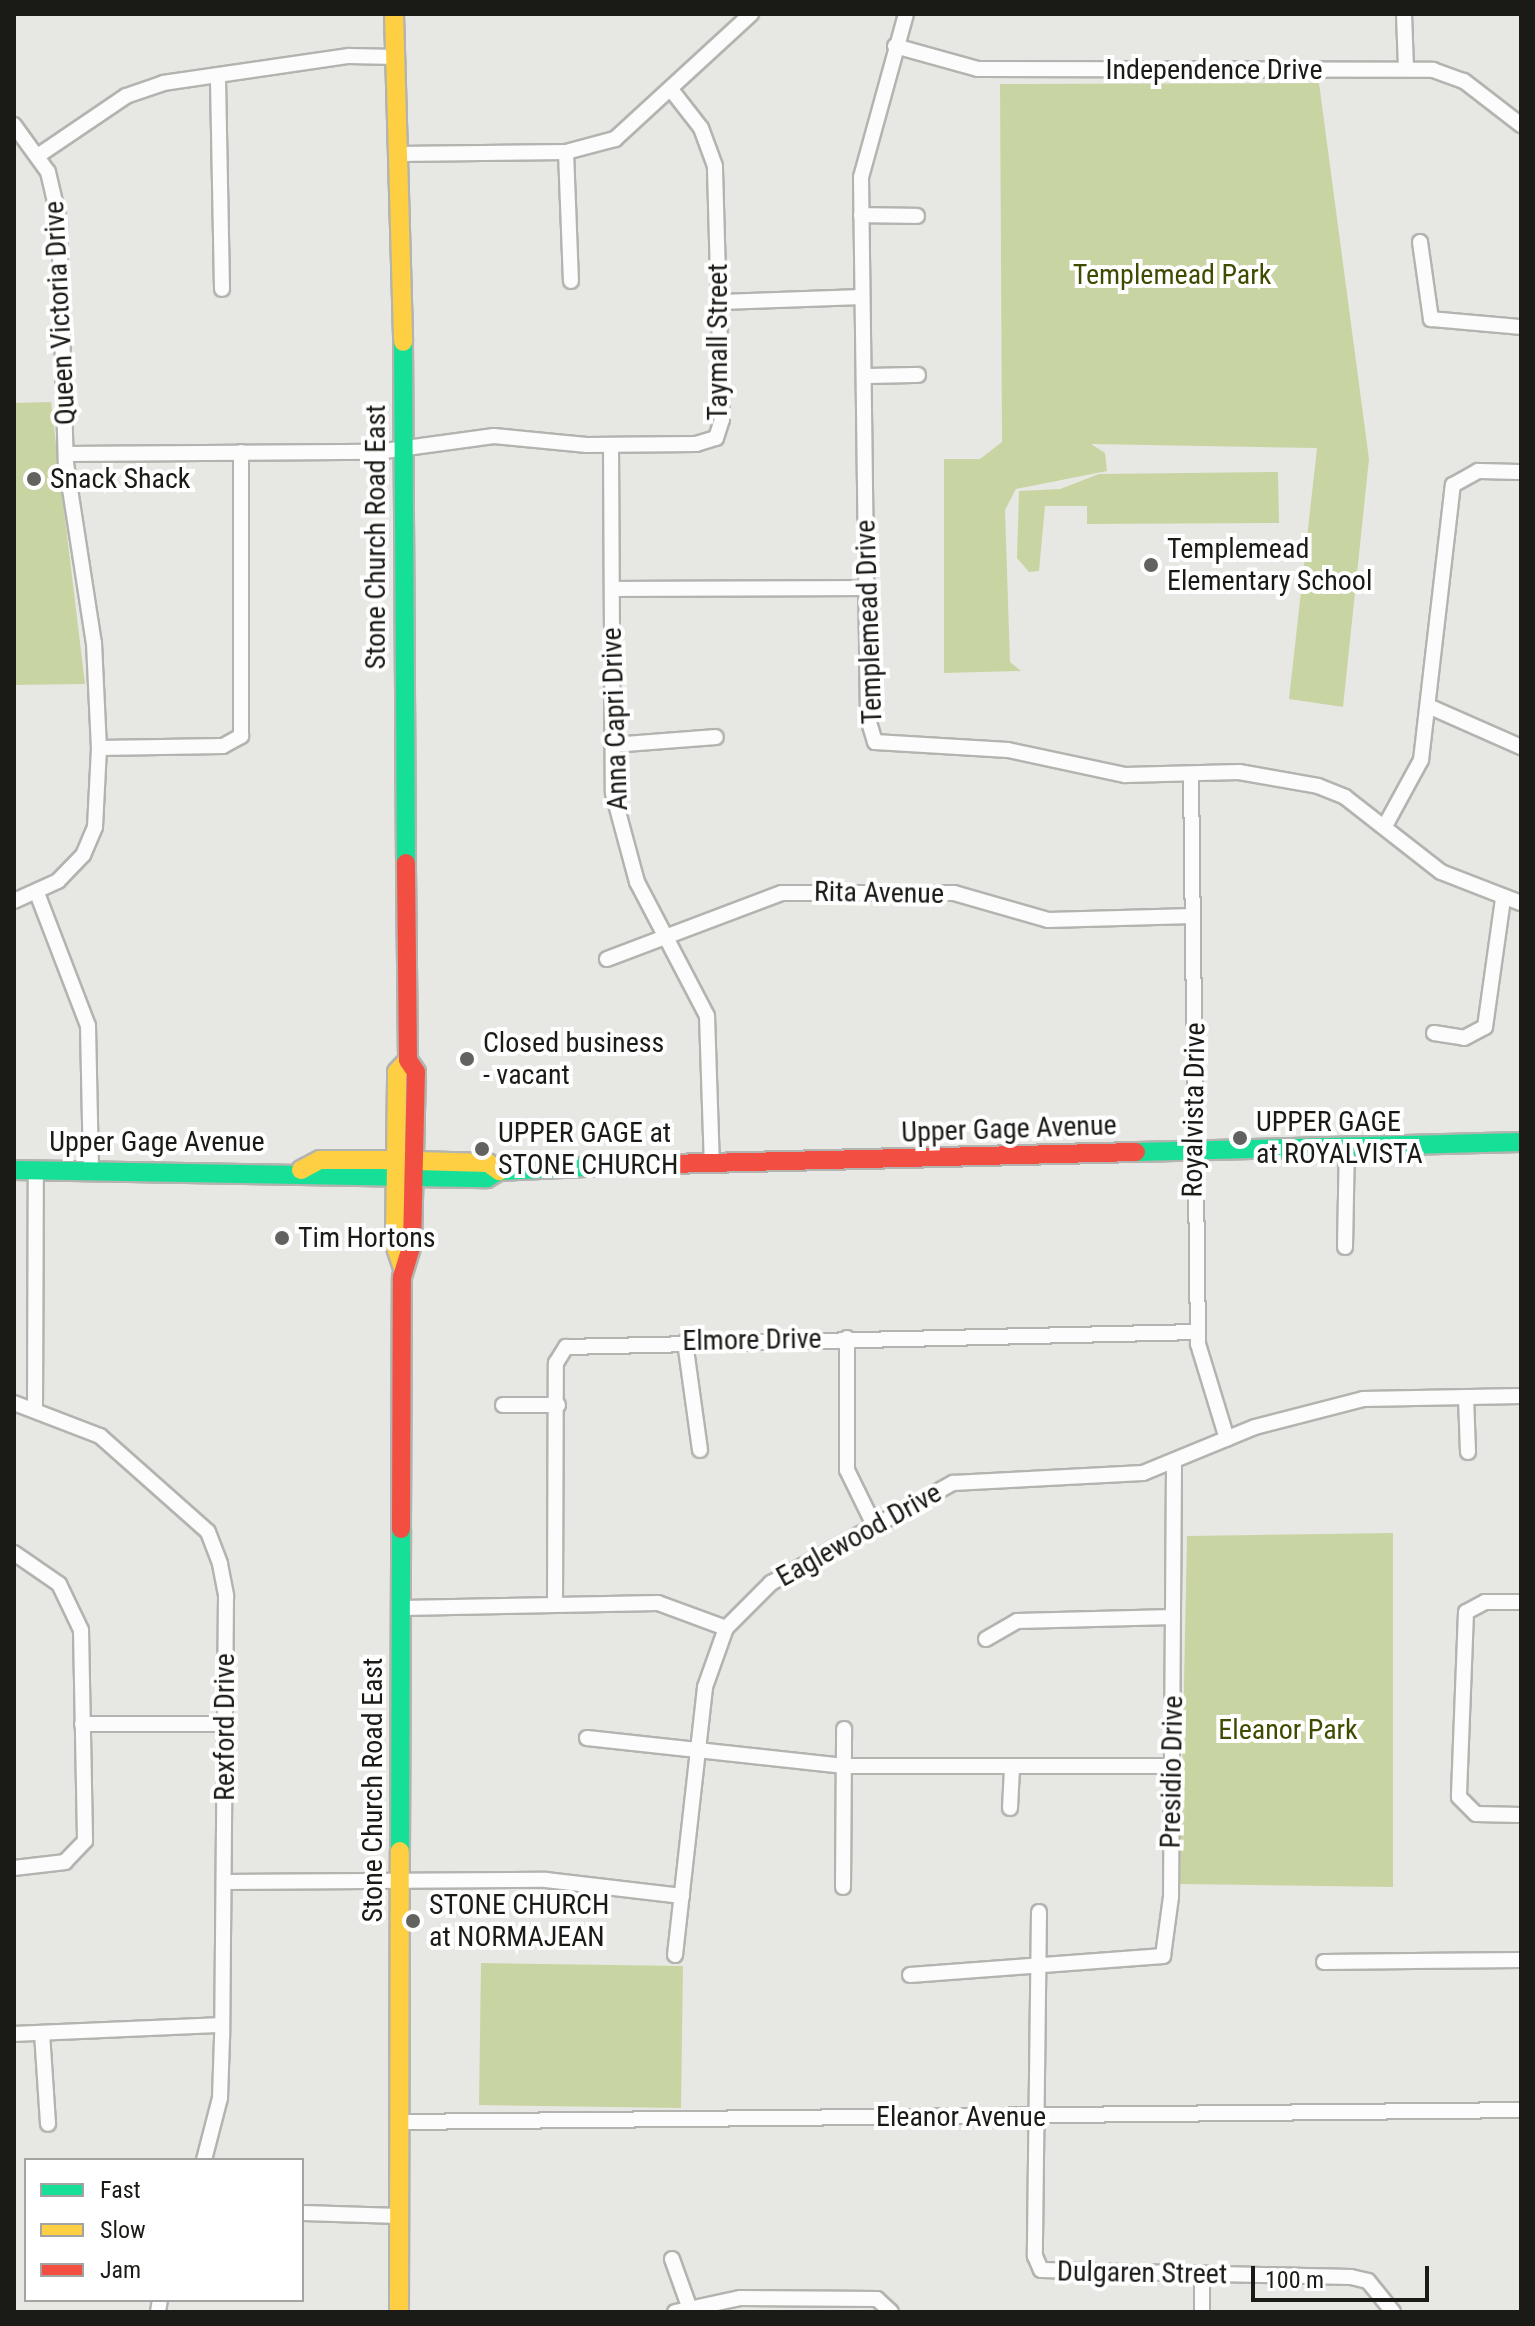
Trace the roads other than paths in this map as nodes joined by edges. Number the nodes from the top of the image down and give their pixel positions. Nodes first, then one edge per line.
1 (394, 14) edge
2 (751, 14) edge
3 (906, 14) edge
4 (1404, 14) edge
5 (895, 46) junction
6 (396, 57) junction
7 (1406, 69) junction
8 (218, 80) junction
9 (673, 92) junction
10 (1519, 118) edge
11 (14, 125) edge
12 (566, 152) junction
13 (398, 154) junction
14 (39, 155) junction
15 (861, 215) junction
16 (917, 216) dead end
17 (1420, 242) dead end
18 (571, 281) dead end
19 (222, 289) dead end
20 (862, 297) junction
21 (721, 302) junction
22 (1521, 327) edge
23 (918, 375) dead end
24 (864, 376) junction
25 (611, 445) junction
26 (406, 447) junction
27 (241, 452) junction
28 (67, 454) junction
29 (1521, 472) edge
30 (867, 588) junction
31 (612, 589) junction
32 (1428, 706) junction
33 (716, 737) dead end
34 (613, 745) junction
35 (1521, 747) edge
36 (99, 748) junction
37 (1191, 776) junction
38 (1385, 826) junction
39 (37, 893) junction
40 (1503, 899) junction
41 (14, 901) edge
42 (1521, 903) edge
43 (1193, 916) junction
44 (666, 940) junction
45 (607, 959) dead end
46 (1434, 1033) dead end
47 (408, 1060) junction
48 (1521, 1142) edge
49 (1347, 1146) junction
50 (1196, 1151) junction
51 (712, 1164) junction
52 (395, 1169) junction
53 (14, 1170) edge
54 (36, 1170) junction
55 (415, 1170) junction
56 (91, 1171) junction
57 (1345, 1247) dead end
58 (403, 1268) junction
59 (1198, 1332) junction
60 (847, 1338) junction
61 (685, 1342) junction
62 (1521, 1396) edge
63 (1466, 1397) junction
64 (14, 1403) edge
65 (503, 1405) dead end
66 (558, 1405) junction
67 (35, 1410) junction
68 (1227, 1439) junction
69 (700, 1450) dead end
70 (1468, 1452) dead end
71 (1174, 1463) junction
72 (873, 1523) junction
73 (14, 1553) edge
74 (1521, 1602) edge
75 (555, 1603) junction
76 (402, 1608) junction
77 (1173, 1617) junction
78 (726, 1628) junction
79 (986, 1639) dead end
80 (82, 1724) junction
81 (225, 1724) junction
82 (844, 1729) dead end
83 (587, 1738) dead end
84 (696, 1748) junction
85 (844, 1766) junction
86 (1173, 1766) junction
87 (1012, 1768) junction
88 (1010, 1808) dead end
89 (1521, 1815) edge
90 (14, 1868) edge
91 (400, 1877) junction
92 (224, 1882) junction
93 (843, 1887) dead end
94 (682, 1896) junction
95 (1039, 1912) dead end
96 (675, 1955) dead end
97 (1521, 1960) edge
98 (1324, 1962) dead end
99 (1042, 1966) junction
100 (910, 1975) dead end
101 (222, 2025) junction
102 (42, 2033) junction
103 (14, 2034) edge
104 (1521, 2110) edge
105 (1038, 2117) junction
106 (400, 2122) junction
107 (48, 2124) dead end
108 (205, 2158) edge
109 (304, 2213) edge
110 (400, 2216) junction
111 (672, 2259) dead end
112 (1202, 2276) junction
113 (691, 2310) edge
114 (399, 2312) edge
115 (675, 2312) edge
116 (891, 2312) edge
117 (1202, 2312) edge
118 (1393, 2312) edge

1 - 6 main road, Stone Church Road East
2 - 9 street
3 - 5 street, Templemead Drive
4 - 7 street
5 - 7 street, Independence Drive
5 - 15 street, Templemead Drive
6 - 8 street
6 - 13 main road, Stone Church Road East
7 - 10 street, Independence Drive
8 - 14 street
8 - 19 street
9 - 12 street
9 - 21 street, Taymall Street
11 - 14 street, Queen Victoria Drive
12 - 13 street
12 - 18 street
13 - 26 main road, Stone Church Road East
14 - 28 street, Queen Victoria Drive
15 - 16 street
15 - 20 street, Templemead Drive
17 - 22 street
20 - 21 street
20 - 24 street, Templemead Drive
21 - 25 street, Taymall Street
23 - 24 street
24 - 30 street, Templemead Drive
25 - 26 street, Taymall Street
25 - 31 street, Anna Capri Drive
26 - 27 street, Taymall Street
26 - 47 main road, Stone Church Road East
27 - 28 street, Taymall Street
27 - 36 street
28 - 36 street, Queen Victoria Drive
29 - 32 street
30 - 31 street
30 - 37 street, Templemead Drive
31 - 34 street, Anna Capri Drive
32 - 35 street
32 - 38 street
33 - 34 street
34 - 44 street, Anna Capri Drive
36 - 39 street, Queen Victoria Drive
37 - 38 street, Templemead Drive
37 - 43 street, Royalvista Drive
38 - 40 street, Templemead Drive
39 - 41 street, Queen Victoria Drive
39 - 56 street
40 - 42 street, Templemead Drive
40 - 46 street
43 - 44 street, Rita Avenue
43 - 50 street, Royalvista Drive
44 - 45 street, Rita Avenue
44 - 51 street, Anna Capri Drive
47 - 52 main road, Stone Church Road East
47 - 55 main road, Stone Church Road East
48 - 49 main road, Upper Gage Avenue
49 - 50 main road, Upper Gage Avenue
49 - 57 street
50 - 51 main road, Upper Gage Avenue
50 - 59 street, Royalvista Drive
51 - 55 main road, Upper Gage Avenue
52 - 55 main road, Upper Gage Avenue
52 - 56 main road, Upper Gage Avenue
52 - 58 main road, Stone Church Road East
53 - 54 main road, Upper Gage Avenue
54 - 56 main road, Upper Gage Avenue
54 - 67 street
55 - 58 main road, Stone Church Road East
58 - 76 main road, Stone Church Road East
59 - 60 street, Elmore Drive
59 - 68 street, Royalvista Drive
60 - 61 street, Elmore Drive
60 - 72 street
61 - 66 street, Elmore Drive
61 - 69 street
62 - 63 street, Eaglewood Drive
63 - 68 street, Eaglewood Drive
63 - 70 street
64 - 67 street, Rexford Drive
65 - 66 street
66 - 75 street, Elmore Drive
67 - 81 street, Rexford Drive
68 - 71 street, Eaglewood Drive
71 - 72 street, Eaglewood Drive
71 - 77 street, Presidio Drive
72 - 78 street, Eaglewood Drive
73 - 80 street
74 - 89 street
75 - 76 street
75 - 78 street
76 - 91 main road, Stone Church Road East
77 - 79 street
77 - 86 street, Presidio Drive
78 - 84 street, Eaglewood Drive
80 - 81 street
80 - 90 street
81 - 92 street, Rexford Drive
82 - 85 street
83 - 84 street
84 - 85 street
84 - 94 street, Eaglewood Drive
85 - 87 street
85 - 93 street
86 - 87 street
86 - 99 street, Presidio Drive
87 - 88 street
91 - 92 street
91 - 94 street
91 - 106 main road, Stone Church Road East
92 - 101 street, Rexford Drive
94 - 96 street, Eaglewood Drive
95 - 99 street, Dulgaren Street
97 - 98 street
99 - 100 street
99 - 105 street, Dulgaren Street
101 - 102 street
101 - 108 street, Rexford Drive
102 - 103 street
102 - 107 street
104 - 105 street, Eleanor Avenue
105 - 106 street, Eleanor Avenue
105 - 112 street, Dulgaren Street
106 - 110 main road, Stone Church Road East
109 - 110 street
110 - 114 main road, Stone Church Road East
111 - 113 street
112 - 117 street
112 - 118 street, Dulgaren Street
113 - 115 street
113 - 116 street

